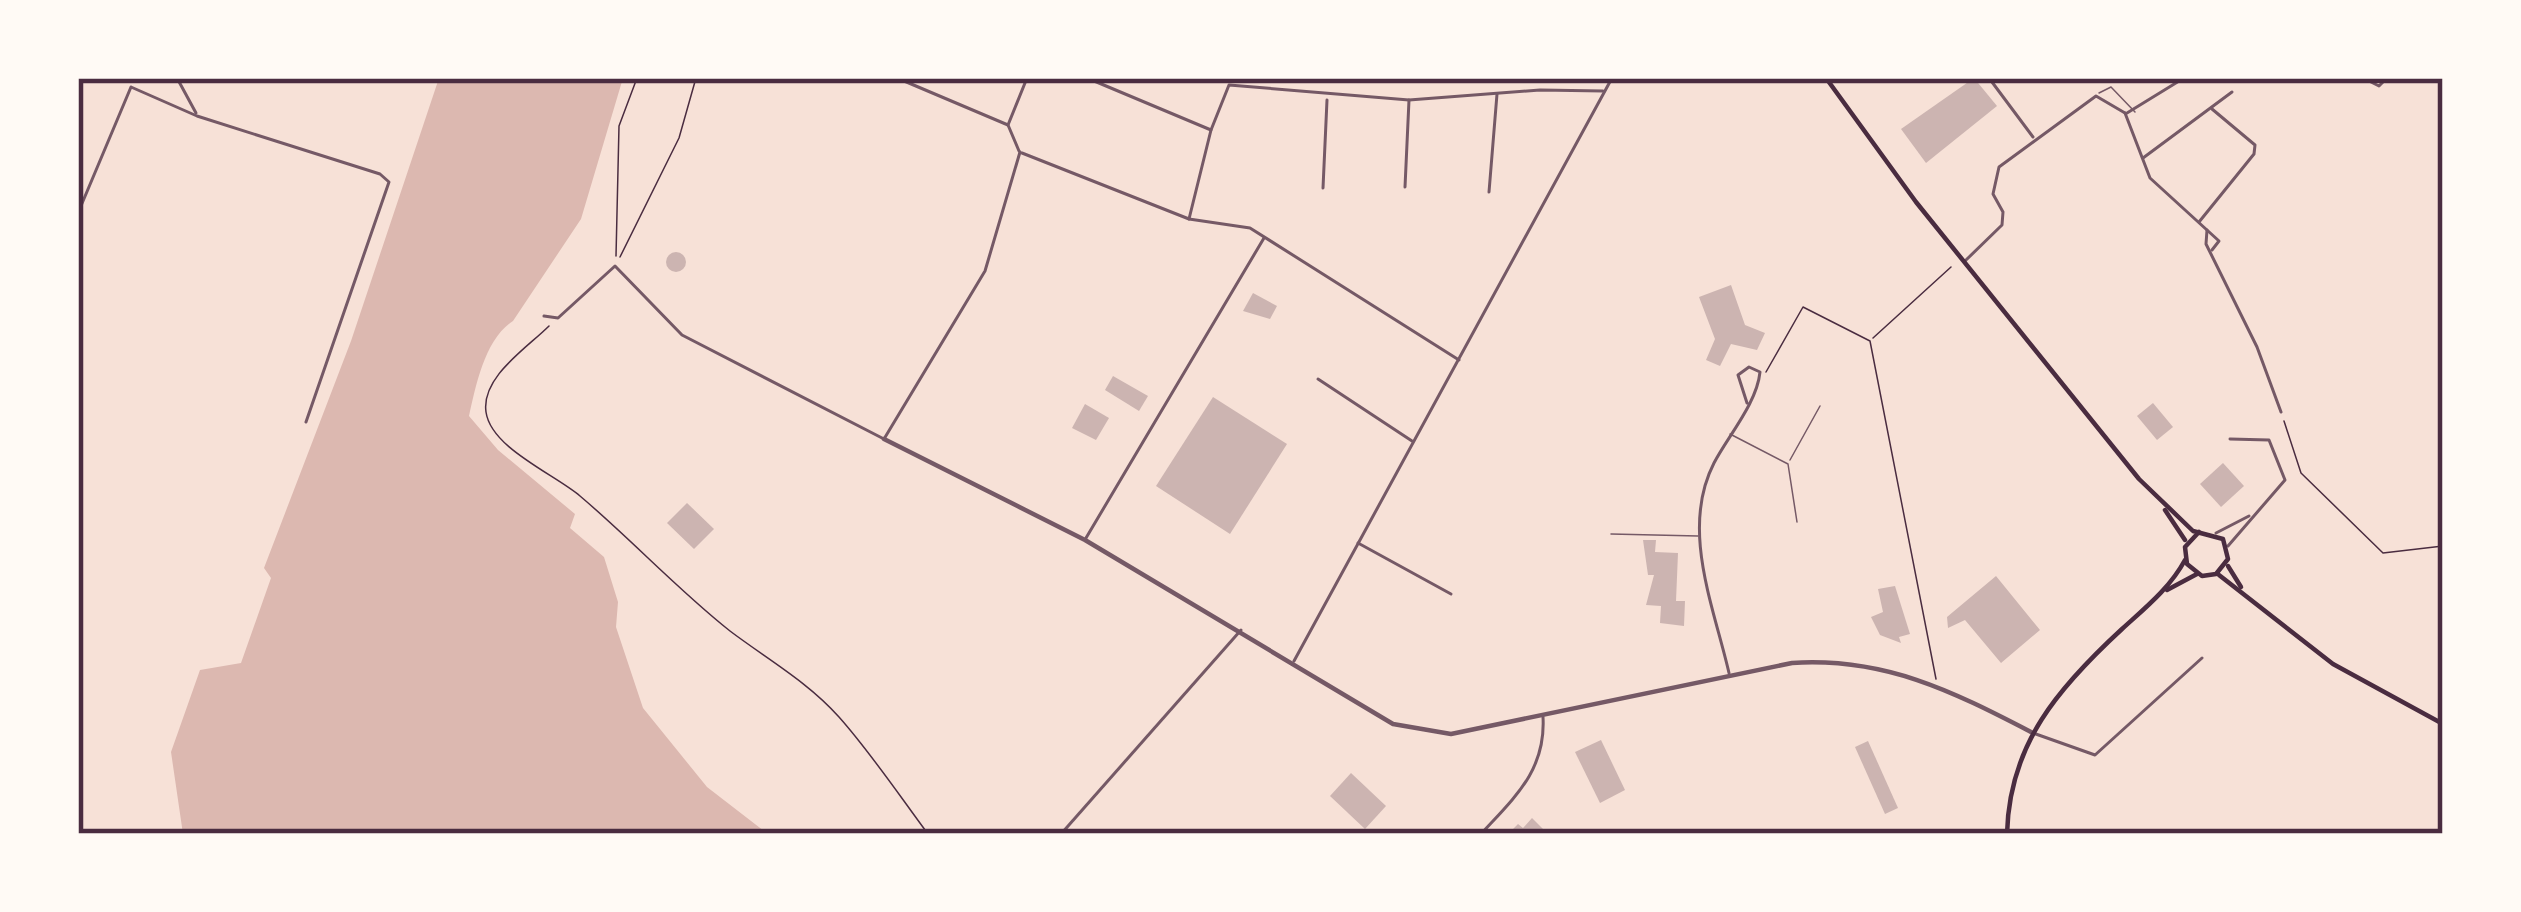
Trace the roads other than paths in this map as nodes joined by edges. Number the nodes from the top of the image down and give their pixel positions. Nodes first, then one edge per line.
1 (134, 78) edge
2 (177, 78) edge
3 (897, 78) edge
4 (1027, 78) edge
5 (1087, 78) edge
6 (1540, 78) edge
7 (1612, 78) edge
8 (1826, 78) edge
9 (1989, 78) edge
10 (2184, 78) edge
11 (2363, 78) edge
12 (2387, 78) edge
13 (131, 87) junction
14 (1540, 90) junction
15 (1605, 91) junction
16 (2232, 92) dead end
17 (1497, 94) junction
18 (2096, 96) junction
19 (1327, 97) junction
20 (1409, 100) junction
21 (2212, 109) junction
22 (2135, 112) junction
23 (2125, 113) junction
24 (197, 116) junction
25 (1008, 124) junction
26 (1211, 130) junction
27 (2034, 139) junction
28 (1020, 152) junction
29 (2139, 160) junction
30 (1405, 187) dead end
31 (1323, 188) dead end
32 (1489, 192) dead end
33 (78, 213) edge
34 (1189, 219) junction
35 (2199, 222) junction
36 (2207, 230) junction
37 (1264, 238) junction
38 (2211, 251) junction
39 (1963, 262) junction
40 (544, 316) dead end
41 (1460, 361) junction
42 (1318, 379) dead end
43 (1748, 403) junction
44 (1820, 406) dead end
45 (2281, 412) road end
46 (306, 422) dead end
47 (1730, 434) junction
48 (884, 439) junction
49 (2230, 439) dead end
50 (1414, 442) junction
51 (1788, 464) junction
52 (2162, 505) junction
53 (2250, 515) junction
54 (1797, 522) dead end
55 (2199, 532) junction
56 (2216, 533) junction
57 (1612, 534) dead end
58 (1698, 536) junction
59 (1085, 540) junction
60 (1358, 543) junction
61 (2186, 543) junction
62 (2228, 546) junction
63 (2185, 560) junction
64 (2227, 563) junction
65 (2197, 574) junction
66 (2216, 574) junction
67 (2244, 592) junction
68 (2162, 593) junction
69 (1451, 594) dead end
70 (1241, 630) junction
71 (2202, 658) dead end
72 (1293, 663) junction
73 (1730, 675) junction
74 (1543, 715) junction
75 (2443, 724) edge
76 (2031, 732) junction
77 (1061, 834) edge
78 (1481, 834) edge
79 (2007, 834) edge

1 - 13 street
2 - 24 street
3 - 25 street
4 - 25 street
5 - 26 street
6 - 14 street
7 - 15 street
8 - 39 main road
9 - 27 street
10 - 22 street
11 - 12 street
13 - 24 street
13 - 33 street
14 - 15 street
14 - 17 street
15 - 41 street
16 - 21 street
17 - 20 street
17 - 32 street
18 - 22 lane
18 - 23 street
18 - 27 street
19 - 20 street
19 - 26 street
19 - 31 street
20 - 30 street
21 - 29 street
21 - 35 street
22 - 23 street
23 - 29 street
24 - 46 street
25 - 28 street
26 - 34 street
27 - 39 street
28 - 34 street
28 - 48 street
29 - 35 street
34 - 37 street
35 - 36 street
36 - 38 street
36 - 38 street
37 - 41 street
37 - 59 street
38 - 45 street
39 - 52 main road
40 - 48 street
41 - 50 street
42 - 50 street
43 - 43 street
43 - 47 street
44 - 51 lane
47 - 51 lane
47 - 58 street
48 - 59 street
49 - 53 street
50 - 60 street
51 - 54 lane
52 - 55 main road
52 - 61 main road
53 - 56 street
53 - 62 street
55 - 56 main road
55 - 61 main road
56 - 62 main road
57 - 58 lane
58 - 73 street
59 - 70 street
60 - 69 street
60 - 72 street
61 - 63 main road
62 - 64 main road
63 - 65 main road
63 - 68 main road
64 - 66 main road
64 - 67 main road
65 - 66 main road
65 - 68 main road
66 - 67 main road
67 - 75 main road
68 - 76 main road
70 - 72 street
70 - 77 street
71 - 76 street
72 - 74 street
73 - 74 street
73 - 76 street
74 - 78 street
76 - 79 main road

